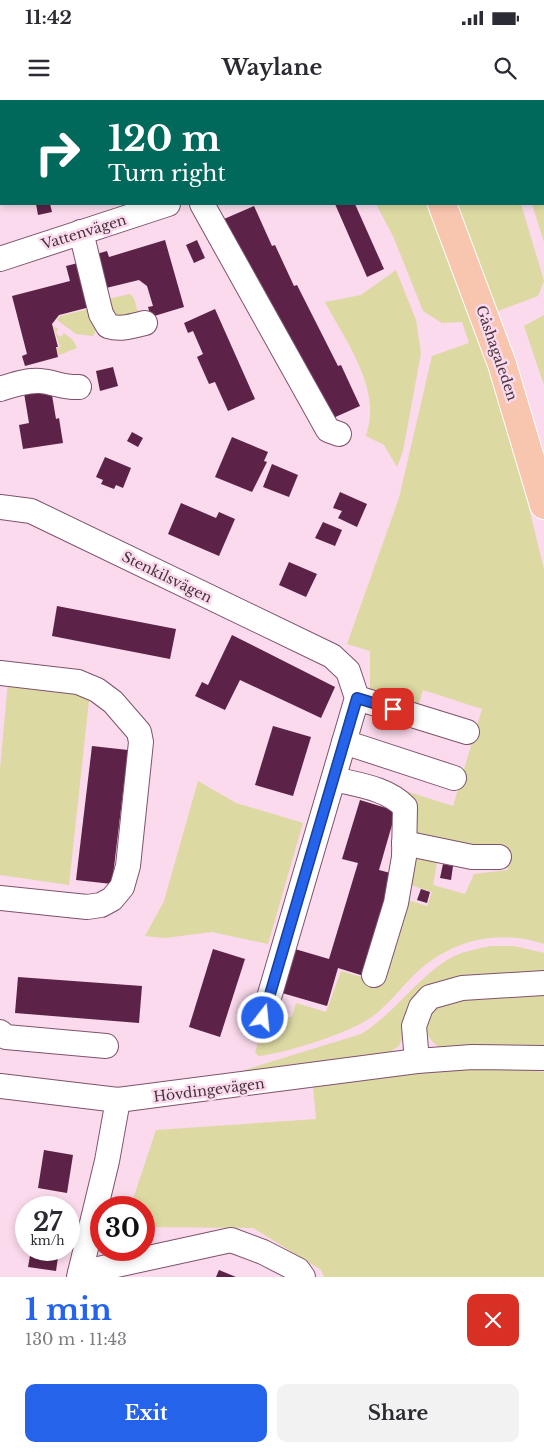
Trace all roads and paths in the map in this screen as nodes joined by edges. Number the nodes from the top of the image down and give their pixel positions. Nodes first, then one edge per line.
1 (165, 205) edge
2 (203, 205) edge
3 (442, 205) edge
4 (82, 232) junction
5 (0, 259) edge
6 (145, 323) dead end
7 (79, 387) dead end
8 (0, 389) edge
9 (339, 434) dead end
10 (544, 505) edge
11 (0, 507) edge
12 (0, 674) edge
13 (357, 698) junction
14 (466, 732) dead end
15 (344, 742) junction
16 (454, 778) dead end
17 (334, 779) junction
18 (404, 843) junction
19 (499, 857) dead end
20 (0, 898) edge
21 (374, 975) dead end
22 (544, 983) edge
23 (263, 1018) dead end
24 (0, 1032) edge
25 (106, 1046) dead end
26 (544, 1058) edge
27 (417, 1061) junction
28 (0, 1086) edge
29 (118, 1100) junction
30 (80, 1275) edge
31 (303, 1277) edge

1 - 4 street, Vattenvägen
2 - 9 street
3 - 10 main road, Gåshagaleden
4 - 5 street, Vattenvägen
4 - 6 street
7 - 8 street
11 - 13 street, Stenkilsvägen
12 - 20 street
13 - 14 street
13 - 15 street
15 - 16 street
15 - 17 street
17 - 18 street
17 - 23 street
18 - 19 street
18 - 21 street
22 - 27 street
24 - 25 street
26 - 27 street, Hövdingevägen
27 - 29 street, Hövdingevägen
28 - 29 street, Hövdingevägen
29 - 30 street
30 - 31 street

